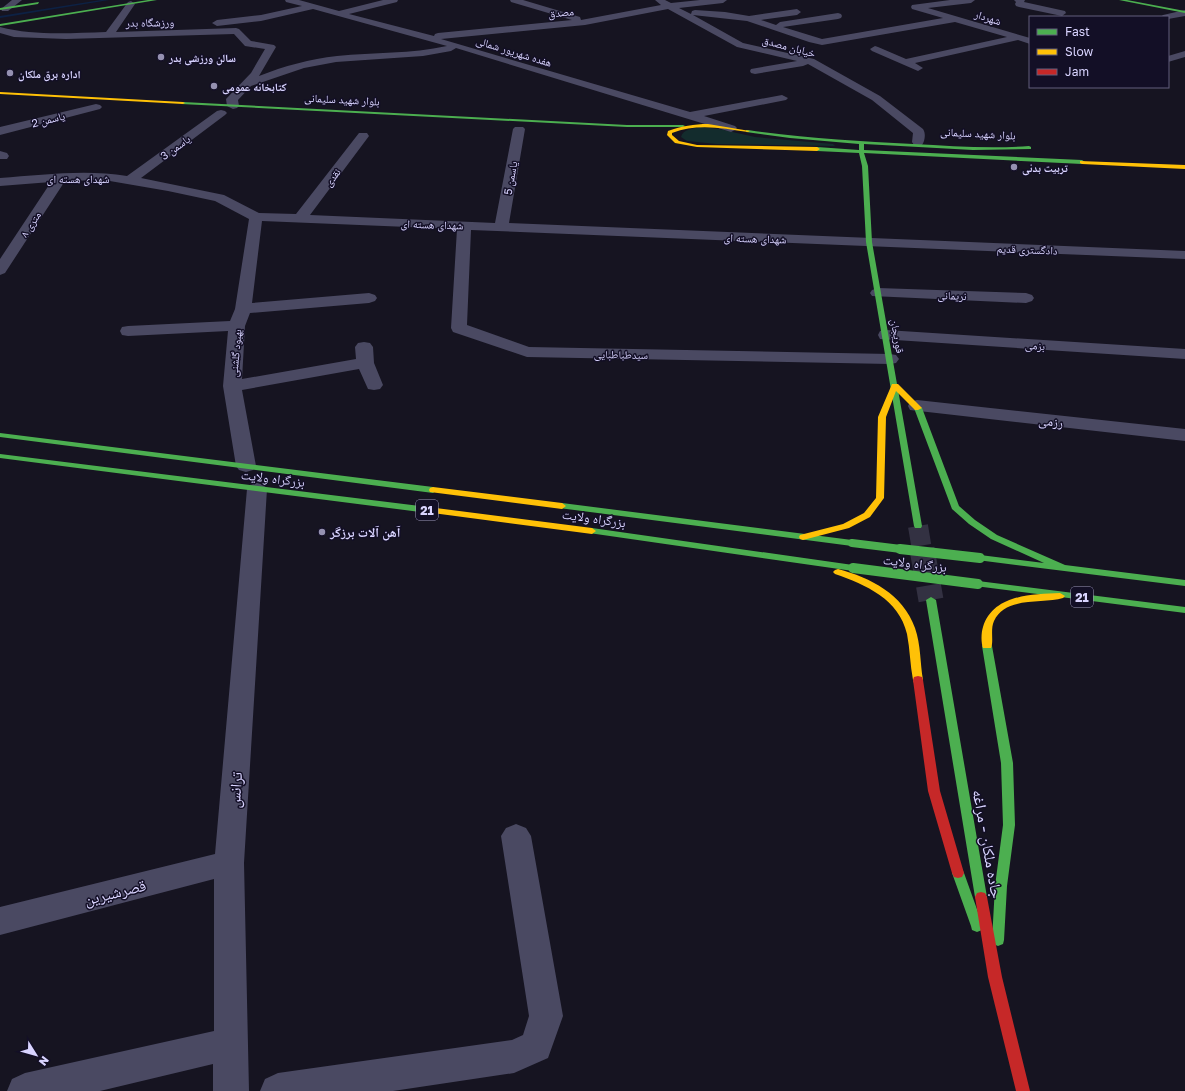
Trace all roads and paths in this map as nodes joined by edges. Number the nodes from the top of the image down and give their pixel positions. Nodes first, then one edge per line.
1 (18, 0) edge
2 (154, 0) edge
3 (289, 0) edge
4 (394, 0) edge
5 (514, 0) edge
6 (659, 0) edge
7 (723, 0) edge
8 (971, 0) edge
9 (1018, 0) edge
10 (1121, 0) edge
11 (47, 2) dead end
12 (131, 4) junction
13 (670, 6) junction
14 (314, 7) junction
15 (2, 9) edge
16 (797, 12) dead end
17 (340, 13) junction
18 (684, 13) junction
19 (1062, 13) dead end
20 (1185, 13) edge
21 (838, 16) dead end
22 (1169, 16) edge
23 (749, 19) junction
24 (954, 19) junction
25 (585, 22) junction
26 (206, 23) dead end
27 (0, 25) edge
28 (771, 27) junction
29 (0, 30) edge
30 (109, 35) junction
31 (423, 38) junction
32 (1017, 38) junction
33 (1029, 41) edge
34 (458, 46) junction
35 (875, 49) dead end
36 (1185, 54) edge
37 (1169, 59) edge
38 (810, 61) junction
39 (905, 62) junction
40 (755, 71) dead end
41 (925, 71) dead end
42 (248, 84) junction
43 (0, 93) edge
44 (782, 98) dead end
45 (0, 101) edge
46 (233, 106) junction
47 (96, 107) junction
48 (221, 113) junction
49 (689, 115) junction
50 (683, 126) junction
51 (731, 128) junction
52 (519, 129) junction
53 (0, 132) edge
54 (608, 134) dead end
55 (771, 134) junction
56 (363, 136) dead end
57 (662, 140) dead end
58 (677, 142) junction
59 (918, 142) junction
60 (862, 147) junction
61 (782, 148) junction
62 (951, 155) junction
63 (842, 160) dead end
64 (892, 162) dead end
65 (1185, 167) edge
66 (61, 177) junction
67 (129, 180) junction
68 (0, 182) edge
69 (256, 216) junction
70 (300, 219) junction
71 (464, 226) junction
72 (501, 227) junction
73 (869, 242) junction
74 (1185, 255) edge
75 (0, 270) edge
76 (878, 293) junction
77 (369, 298) dead end
78 (1026, 298) dead end
79 (243, 309) junction
80 (237, 326) junction
81 (128, 331) dead end
82 (886, 335) junction
83 (1185, 354) edge
84 (890, 360) junction
85 (374, 385) dead end
86 (232, 386) junction
87 (895, 386) junction
88 (917, 406) junction
89 (0, 435) edge
90 (1185, 435) edge
91 (0, 456) edge
92 (252, 477) junction
93 (918, 526) tunnel mouth
94 (804, 537) junction
95 (810, 562) junction
96 (1065, 568) junction
97 (1185, 583) edge
98 (1067, 595) junction
99 (931, 600) tunnel mouth
100 (1185, 610) edge
101 (516, 836) dead end
102 (230, 863) junction
103 (0, 921) edge
104 (995, 977) junction
105 (230, 1044) junction
106 (24, 1091) edge
107 (231, 1091) edge
108 (278, 1091) edge
109 (1023, 1091) edge

1 - 15 street
2 - 12 main road
3 - 14 street, هفده شهریور شمالی
4 - 17 street
5 - 25 street
6 - 13 street, خیابان مصدق
7 - 13 street, مصدق
8 - 24 street, شهردار
9 - 19 street
10 - 20 main road
11 - 15 main road
12 - 27 main road
12 - 30 street
13 - 18 street, خیابان مصدق
13 - 25 street, مصدق
14 - 17 street, هفده شهریور شمالی
14 - 26 street
16 - 23 street
17 - 31 street, هفده شهریور شمالی
18 - 23 street
18 - 38 street, خیابان مصدق
20 - 22 street
21 - 28 street
23 - 28 street
24 - 28 street
24 - 32 street, شهردار
25 - 31 street, مصدق
29 - 30 street, ورزشگاه بدر
30 - 42 street, ورزشگاه بدر
31 - 34 street, هفده شهریور شمالی
32 - 33 street, شهردار
32 - 39 street
34 - 42 street
34 - 49 street, هفده شهریور شمالی
35 - 39 street
36 - 37 street
38 - 40 street
38 - 59 street, خیابان مصدق
39 - 41 street
42 - 46 street
43 - 46 main road, بلوار شهید سلیمانی
44 - 49 street
45 - 47 main road, بلوار شهید سلیمانی
46 - 50 main road, بلوار شهید سلیمانی
47 - 48 main road, بلوار شهید سلیمانی
47 - 53 street, یاسمن 2
48 - 52 main road, بلوار شهید سلیمانی
48 - 67 street, یاسمن 3
49 - 51 street, هفده شهریور شمالی
50 - 51 main road, بلوار شهید سلیمانی
50 - 58 main road
51 - 55 main road, بلوار شهید سلیمانی
52 - 54 main road, بلوار شهید سلیمانی
52 - 72 street, یاسمن 5
55 - 59 main road, بلوار شهید سلیمانی
55 - 60 main road
56 - 70 street, نقدی
57 - 58 main road
58 - 61 main road
59 - 60 main road, بلوار شهید سلیمانی
60 - 61 main road
60 - 62 main road, بلوار شهید سلیمانی
60 - 73 main road, قوریجان
61 - 63 main road
62 - 64 main road
62 - 65 main road, بلوار شهید سلیمانی
66 - 67 street, شهدای هسته ای
66 - 68 street, شهدای هسته ای
66 - 75 street, ۸ متری
67 - 69 street, شهدای هسته ای
69 - 70 street, شهدای هسته ای
69 - 79 street, بهبود گلشنی
70 - 71 street, شهدای هسته ای
71 - 72 street, شهدای هسته ای
71 - 84 street, سیدطباطبایی
72 - 73 street, شهدای هسته ای
73 - 74 street, دادگستری قدیم
73 - 76 main road, قوریجان
76 - 78 street, نریمانی
76 - 82 main road, قوریجان
77 - 79 street
79 - 80 street, بهبود گلشنی
80 - 81 street
80 - 86 street, بهبود گلشنی
82 - 83 street, بزمی
82 - 84 main road, قوریجان
84 - 87 main road, قوریجان
85 - 86 street
86 - 92 street, بهبود گلشنی
87 - 88 main road
87 - 93 main road, قوریجان
87 - 94 main road
88 - 90 street, رزمی
88 - 96 main road
89 - 92 main road, بزرگراه ولایت / 21
91 - 92 main road, بزرگراه ولایت / 21
92 - 94 main road, بزرگراه ولایت / 21
92 - 95 main road, بزرگراه ولایت / 21
92 - 102 street, ترانس
94 - 96 main road, بزرگراه ولایت / 21, bridge
95 - 98 main road, بزرگراه ولایت / 21, bridge
95 - 104 main road
96 - 97 main road, بزرگراه ولایت / 21
98 - 100 main road, بزرگراه ولایت / 21
98 - 104 main road
99 - 104 main road, جاده ملکان - مراغه
101 - 108 street
102 - 103 street, قصرشیرین
102 - 105 street, ترانس
104 - 109 main road, جاده ملکان - مراغه
105 - 106 street
105 - 107 street, ترانس

